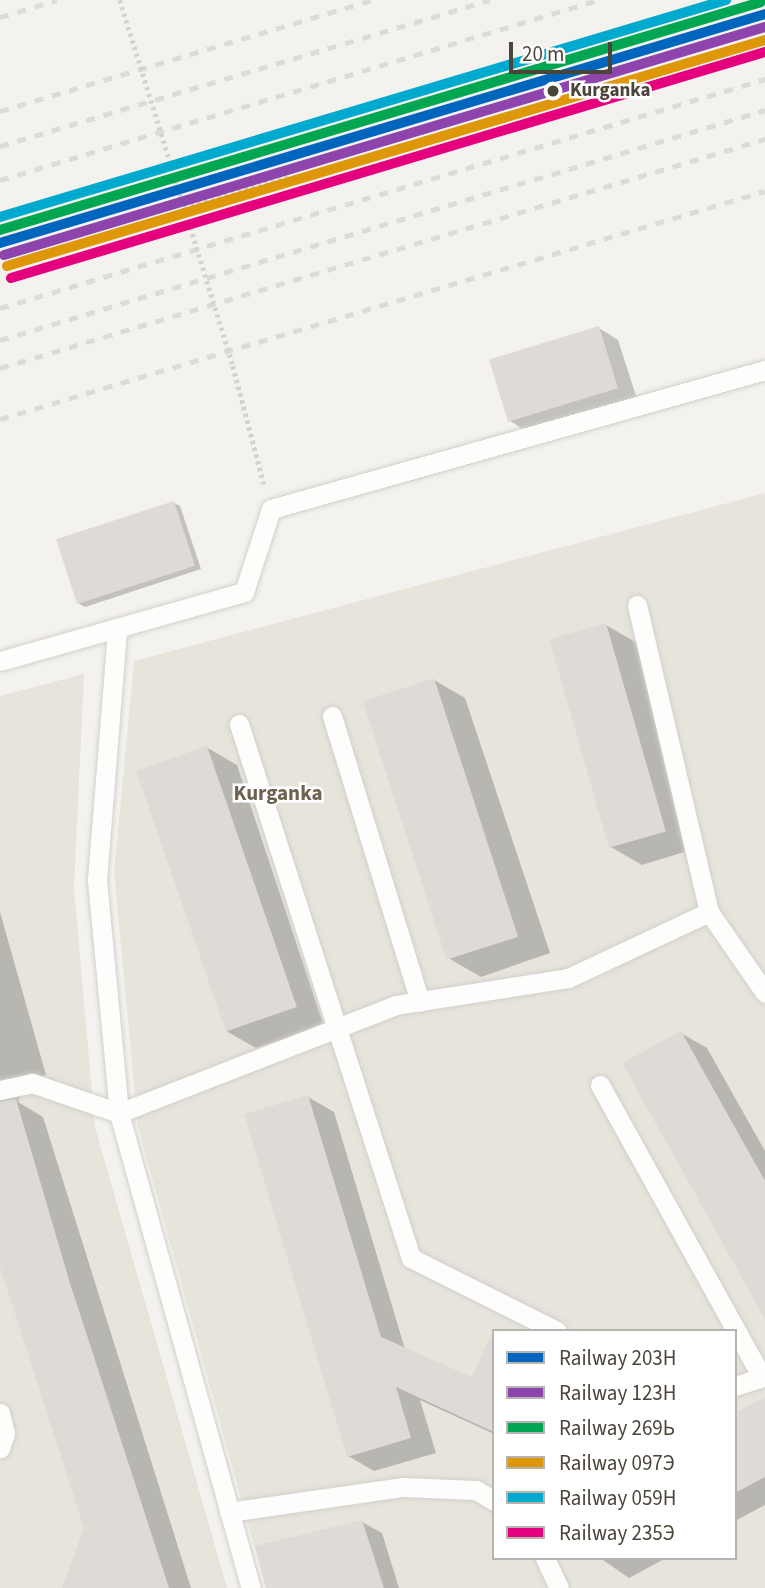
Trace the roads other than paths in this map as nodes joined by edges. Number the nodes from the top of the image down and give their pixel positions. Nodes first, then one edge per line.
1 (765, 370) edge
2 (637, 605) dead end
3 (117, 631) junction
4 (0, 661) edge
5 (332, 716) dead end
6 (239, 724) dead end
7 (709, 912) junction
8 (765, 993) edge
9 (420, 1002) junction
10 (339, 1027) junction
11 (600, 1085) dead end
12 (0, 1090) edge
13 (118, 1113) junction
14 (553, 1329) edge
15 (737, 1329) edge
16 (737, 1330) edge
17 (763, 1376) edge
18 (737, 1385) edge
19 (0, 1413) edge
20 (0, 1448) edge
21 (492, 1500) edge
22 (229, 1512) junction
23 (546, 1560) edge
24 (251, 1588) edge
25 (559, 1588) edge

1 - 3 lane
2 - 7 lane
3 - 4 lane
3 - 13 lane
5 - 9 lane
6 - 10 lane
7 - 8 lane
7 - 9 lane
9 - 10 lane
10 - 13 lane
10 - 14 lane
11 - 15 lane
12 - 13 lane
13 - 22 lane
16 - 17 lane
17 - 18 lane
19 - 20 lane
21 - 22 lane
22 - 24 lane
23 - 25 lane

